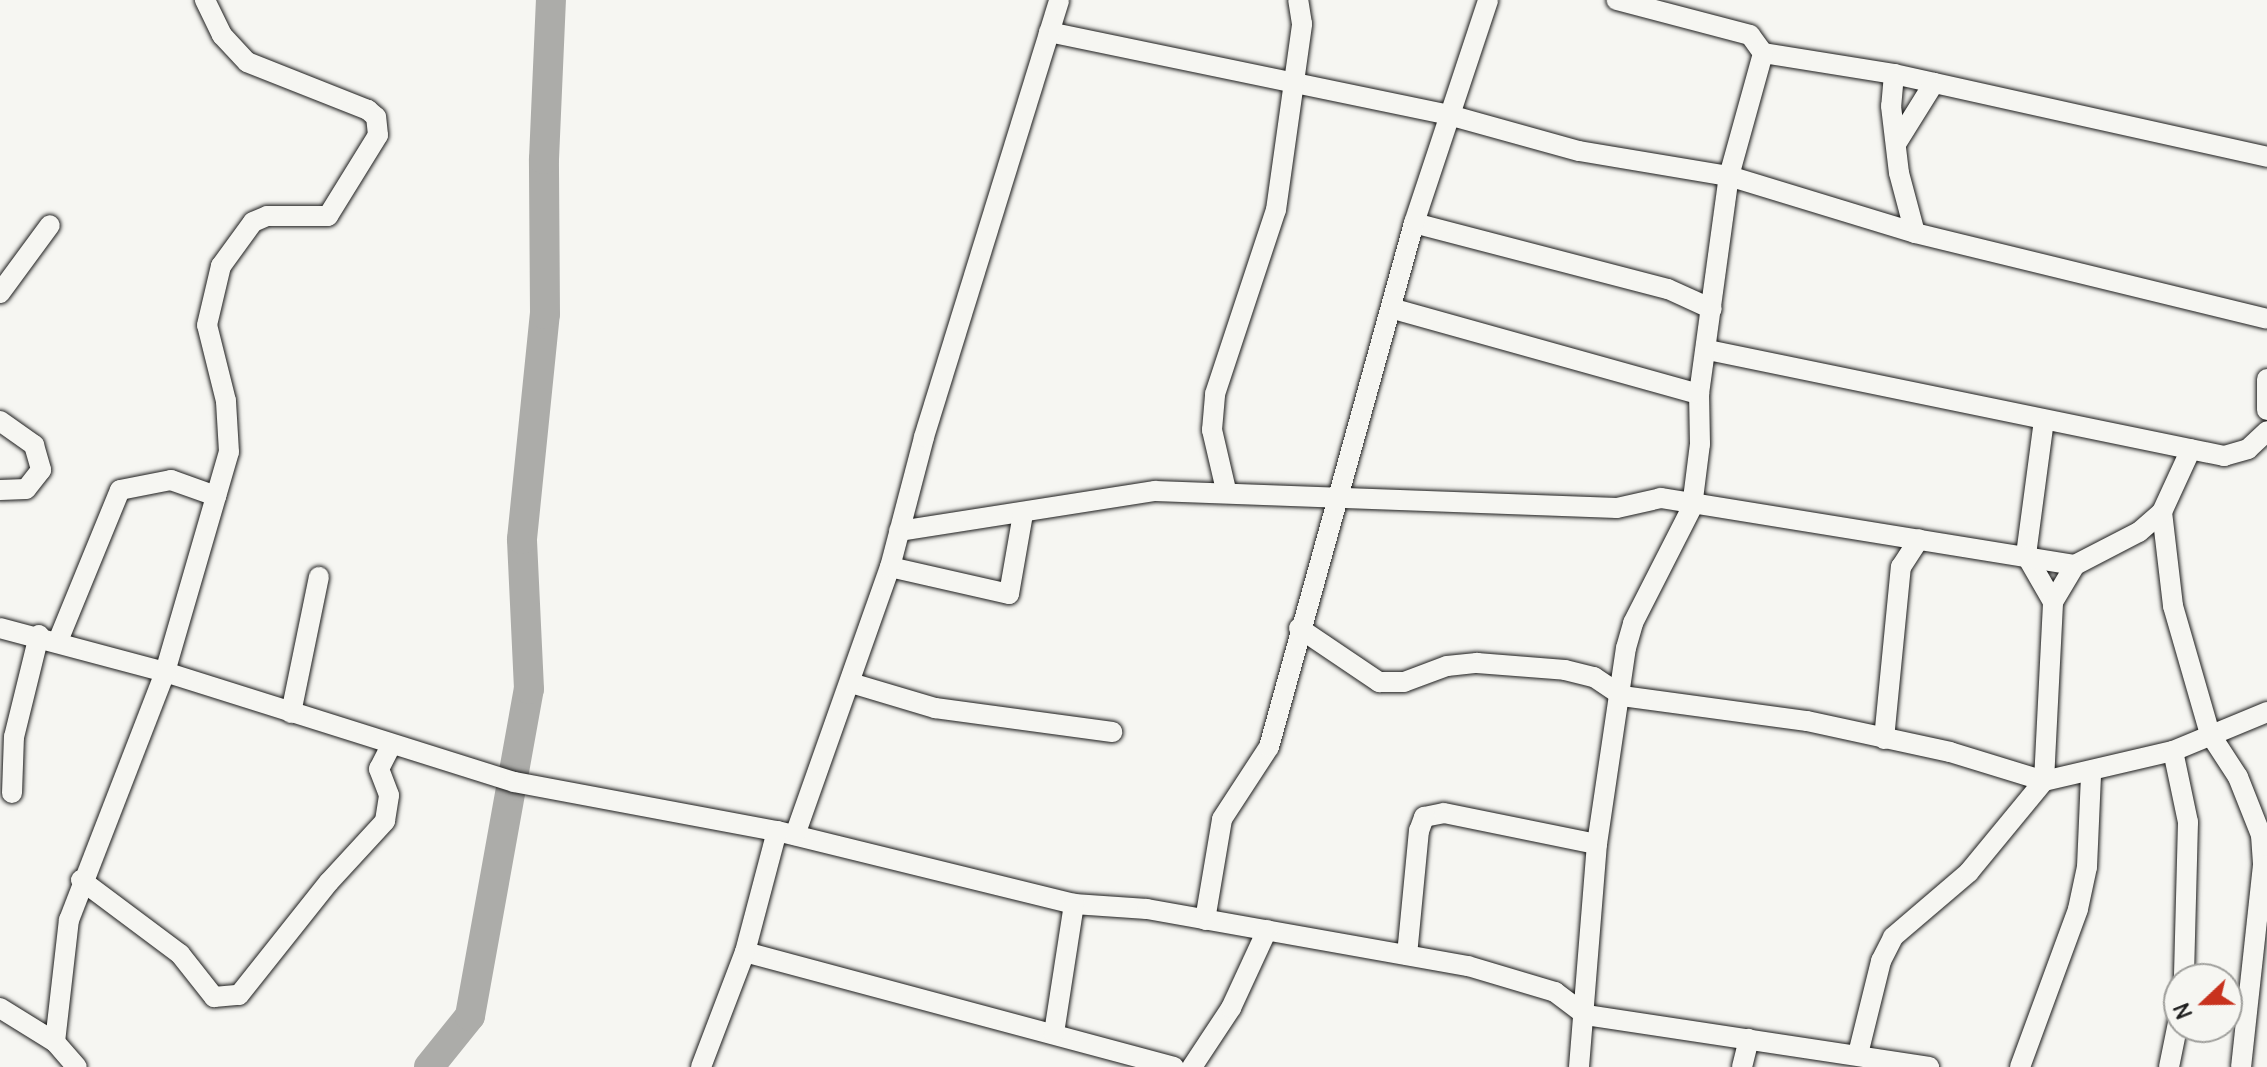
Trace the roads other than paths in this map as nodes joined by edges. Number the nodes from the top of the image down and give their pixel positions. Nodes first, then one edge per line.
1 (205, 0) edge
2 (1059, 0) edge
3 (1298, 0) edge
4 (1488, 0) edge
5 (1617, 0) edge
6 (1049, 32) junction
7 (1763, 53) junction
8 (1894, 74) junction
9 (1296, 81) junction
10 (1934, 83) junction
11 (1449, 115) junction
12 (1896, 144) junction
13 (2267, 157) edge
14 (1729, 176) junction
15 (1414, 223) junction
16 (50, 225) dead end
17 (1915, 233) junction
18 (0, 293) edge
19 (1394, 309) junction
20 (1712, 309) junction
21 (2267, 319) edge
22 (1708, 350) junction
23 (2267, 379) edge
24 (1699, 394) junction
25 (2267, 410) edge
26 (2044, 420) junction
27 (0, 421) edge
28 (2267, 431) edge
29 (2191, 449) junction
30 (0, 490) edge
31 (1226, 490) junction
32 (216, 496) junction
33 (1334, 501) junction
34 (1692, 507) junction
35 (2162, 512) junction
36 (1023, 514) junction
37 (899, 531) junction
38 (1919, 539) junction
39 (2026, 555) junction
40 (2075, 565) junction
41 (890, 567) junction
42 (319, 577) dead end
43 (2053, 602) junction
44 (0, 628) edge
45 (1299, 628) junction
46 (49, 638) junction
47 (165, 672) junction
48 (851, 683) junction
49 (1622, 696) junction
50 (2267, 712) edge
51 (291, 713) junction
52 (1112, 732) dead end
53 (2210, 734) junction
54 (1884, 739) junction
55 (391, 745) junction
56 (2173, 751) junction
57 (2091, 774) junction
58 (2044, 781) junction
59 (12, 793) dead end
60 (786, 833) junction
61 (1597, 844) junction
62 (81, 880) junction
63 (1074, 904) junction
64 (1205, 920) junction
65 (1267, 930) junction
66 (745, 952) junction
67 (1407, 955) junction
68 (2185, 963) edge
69 (0, 1008) edge
70 (1586, 1015) junction
71 (1054, 1033) junction
72 (1749, 1039) junction
73 (55, 1042) junction
74 (2174, 1043) edge
75 (1858, 1054) junction
76 (1879, 1062) edge
77 (77, 1067) edge
78 (701, 1067) edge
79 (1174, 1067) edge
80 (1192, 1067) edge
81 (1579, 1067) edge
82 (1742, 1067) edge
83 (1929, 1067) edge
84 (2020, 1067) edge
85 (2169, 1067) edge
86 (2241, 1067) edge

1 - 32 street
2 - 6 street
3 - 9 street
4 - 11 street
5 - 7 street
6 - 9 street
6 - 37 street
7 - 8 street
7 - 14 street
8 - 10 street
8 - 12 street
9 - 11 street
9 - 31 street
10 - 12 street
10 - 13 street
11 - 14 street
11 - 15 street
12 - 17 street
14 - 17 street
14 - 20 street
15 - 19 street
15 - 20 street
16 - 18 street
17 - 21 street
19 - 24 street
19 - 33 street
20 - 22 street
22 - 24 street
22 - 26 street
23 - 25 street
24 - 34 street
26 - 29 street
26 - 39 street
27 - 30 street
28 - 29 street
29 - 35 street
31 - 33 street
31 - 36 street
32 - 46 street
32 - 47 street
33 - 34 street
33 - 45 street
34 - 38 street
34 - 49 street
35 - 40 street
35 - 53 street
36 - 37 street
36 - 41 street
37 - 41 street
38 - 39 street
38 - 54 street
39 - 40 street
39 - 43 street
40 - 43 street
41 - 48 street
42 - 51 street
43 - 58 street
44 - 46 street
45 - 49 street
45 - 64 street
46 - 47 street
46 - 59 street
47 - 51 street
47 - 62 street
48 - 52 street
48 - 60 street
49 - 54 street
49 - 61 street
50 - 53 street
51 - 55 street
53 - 56 street
53 - 86 street
54 - 58 street
55 - 60 street
55 - 62 street
56 - 57 street
56 - 68 street
57 - 58 street
57 - 84 street
58 - 75 street
60 - 63 street
60 - 66 street
61 - 67 street
61 - 70 street
62 - 73 street
63 - 64 street
63 - 71 street
64 - 65 street
65 - 67 street
65 - 80 street
66 - 71 street
66 - 78 street
67 - 70 street
69 - 73 street
70 - 72 street
70 - 81 street
71 - 79 street
72 - 75 street
72 - 82 street
73 - 77 street
74 - 85 street
75 - 76 street
76 - 83 street

